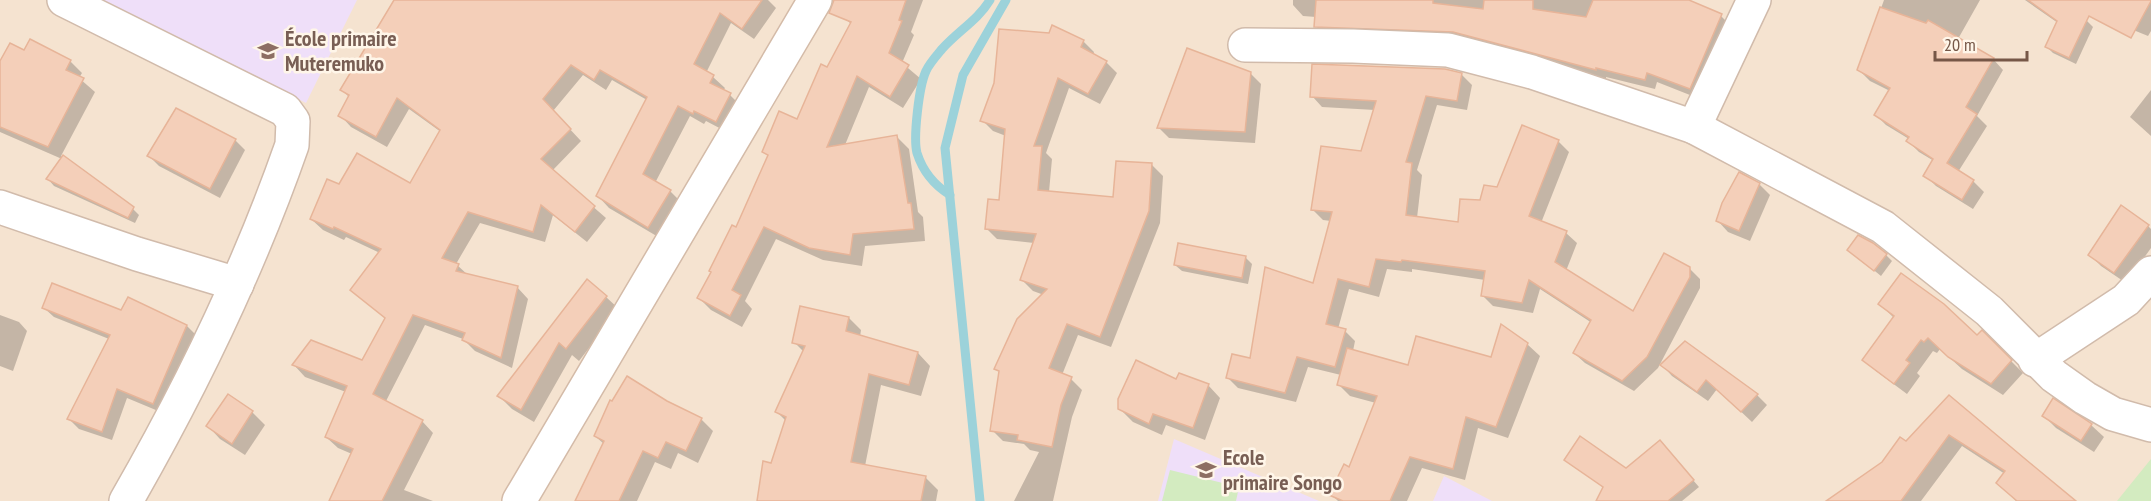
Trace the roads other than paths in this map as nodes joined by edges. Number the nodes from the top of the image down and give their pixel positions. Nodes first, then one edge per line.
1 (64, 0) edge
2 (815, 0) edge
3 (1754, 0) edge
4 (1245, 45) dead end
5 (1694, 128) junction
6 (0, 207) edge
7 (2151, 273) edge
8 (237, 284) junction
9 (2035, 360) junction
10 (2151, 425) edge
11 (126, 501) edge
12 (519, 501) edge

1 - 8 street
2 - 12 street
3 - 5 street
4 - 5 street
5 - 9 street
6 - 8 street
7 - 9 street
8 - 11 street
9 - 10 street

